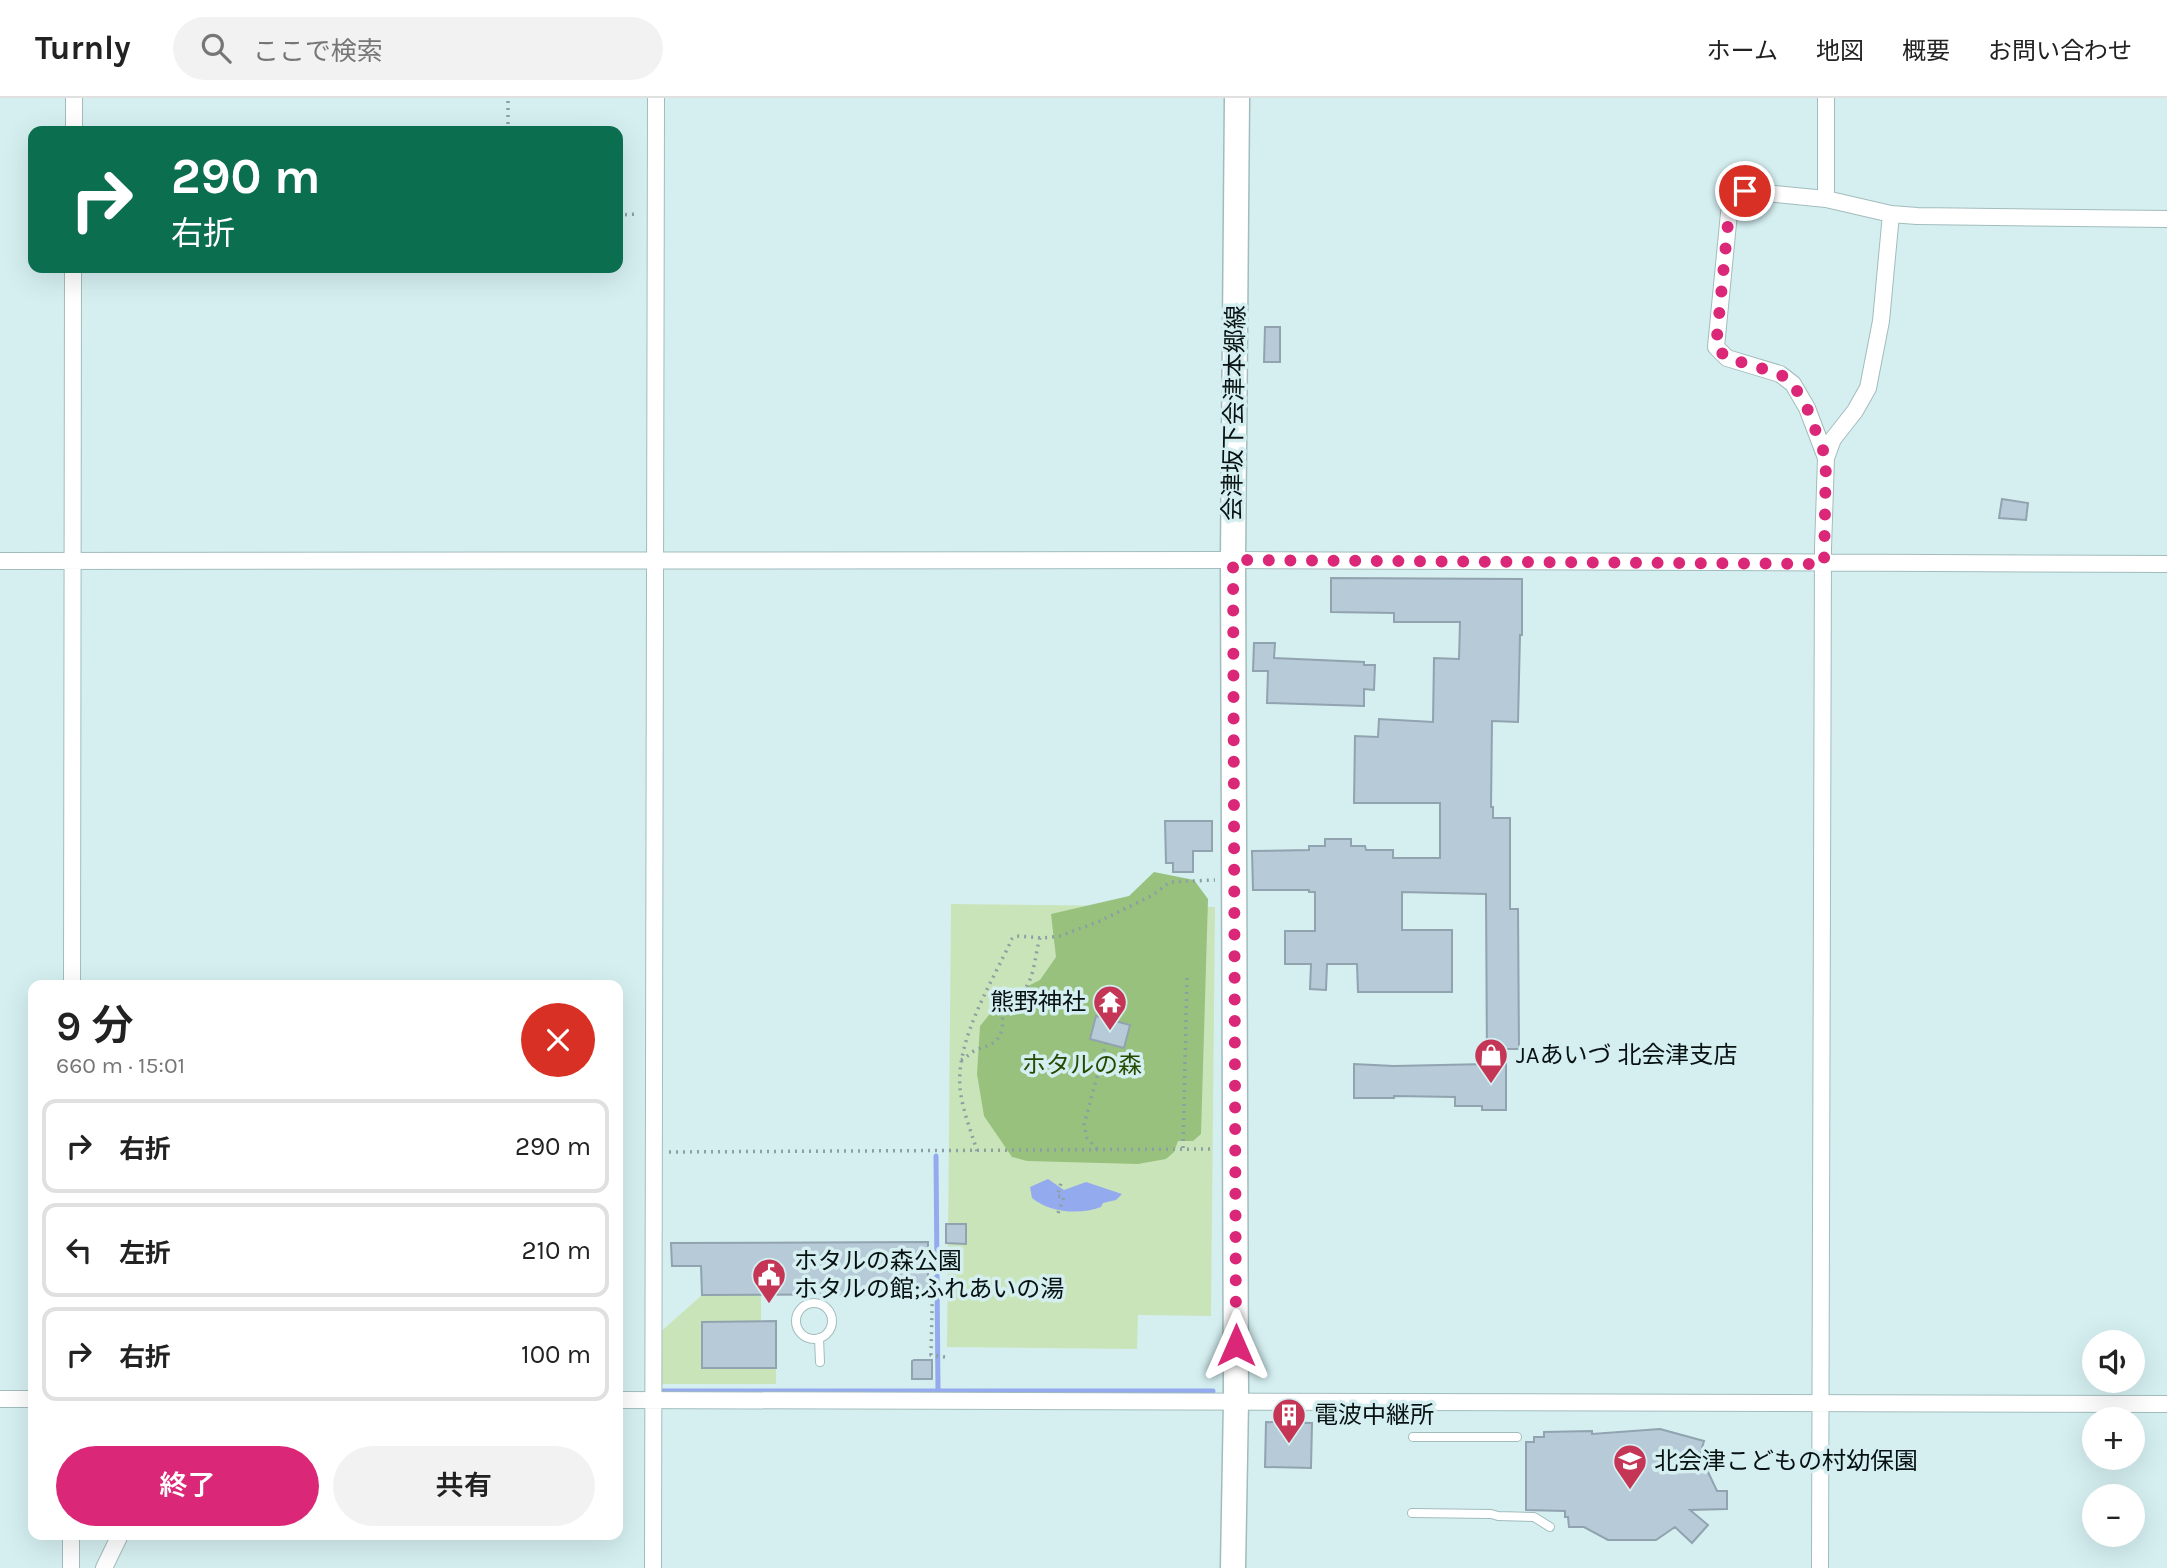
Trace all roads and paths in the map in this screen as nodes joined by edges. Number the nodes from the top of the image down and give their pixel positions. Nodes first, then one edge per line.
1 (74, 98) edge
2 (508, 98) edge
3 (656, 98) edge
4 (1237, 98) edge
5 (1826, 98) edge
6 (74, 126) edge
7 (508, 126) edge
8 (1826, 199) junction
9 (656, 214) junction
10 (1891, 214) junction
11 (623, 215) edge
12 (2167, 219) edge
13 (73, 273) edge
14 (1826, 458) junction
15 (1233, 560) junction
16 (0, 561) edge
17 (72, 561) junction
18 (654, 561) junction
19 (1824, 564) junction
20 (2167, 564) edge
21 (1234, 880) junction
22 (1040, 937) junction
23 (1187, 978) dead end
24 (72, 980) edge
25 (1106, 1044) dead end
26 (961, 1060) junction
27 (1183, 1148) junction
28 (1097, 1149) junction
29 (1236, 1150) junction
30 (977, 1151) junction
31 (653, 1152) junction
32 (1061, 1183) dead end
33 (1058, 1213) dead end
34 (947, 1266) dead end
35 (819, 1338) junction
36 (945, 1357) dead end
37 (820, 1362) dead end
38 (0, 1399) edge
39 (28, 1399) edge
40 (623, 1400) edge
41 (653, 1400) junction
42 (1236, 1401) junction
43 (1821, 1404) junction
44 (2167, 1404) edge
45 (1413, 1437) dead end
46 (1517, 1437) dead end
47 (1412, 1513) dead end
48 (1550, 1527) dead end
49 (71, 1540) edge
50 (118, 1540) edge
51 (71, 1568) edge
52 (104, 1568) edge
53 (653, 1568) edge
54 (1233, 1568) edge
55 (1820, 1568) edge

1 - 6 street
2 - 7 path
3 - 9 street
4 - 15 main road, 会津坂下会津本郷線
5 - 8 street
8 - 10 street
8 - 14 street
9 - 11 path
9 - 18 street
10 - 12 street
10 - 14 street
13 - 17 street
14 - 19 street
15 - 18 street
15 - 19 street
15 - 21 main road, 会津坂下会津本郷線
16 - 17 street
17 - 18 street
17 - 24 street
18 - 31 street
19 - 20 street
19 - 43 street
21 - 22 path
21 - 29 main road, 会津坂下会津本郷線
22 - 26 path
22 - 26 path
23 - 27 path
25 - 28 path
26 - 30 path
27 - 28 path
27 - 29 path
28 - 30 path
29 - 42 main road, 会津坂下会津本郷線
30 - 31 path
31 - 41 street
32 - 33 path
34 - 36 path
35 - 35 lane
35 - 37 lane
38 - 39 street
40 - 41 street
41 - 42 street
41 - 53 street
42 - 43 street
42 - 54 main road, 会津坂下会津本郷線
43 - 44 street
43 - 55 street
45 - 46 lane
47 - 48 lane
49 - 51 street
50 - 52 street

